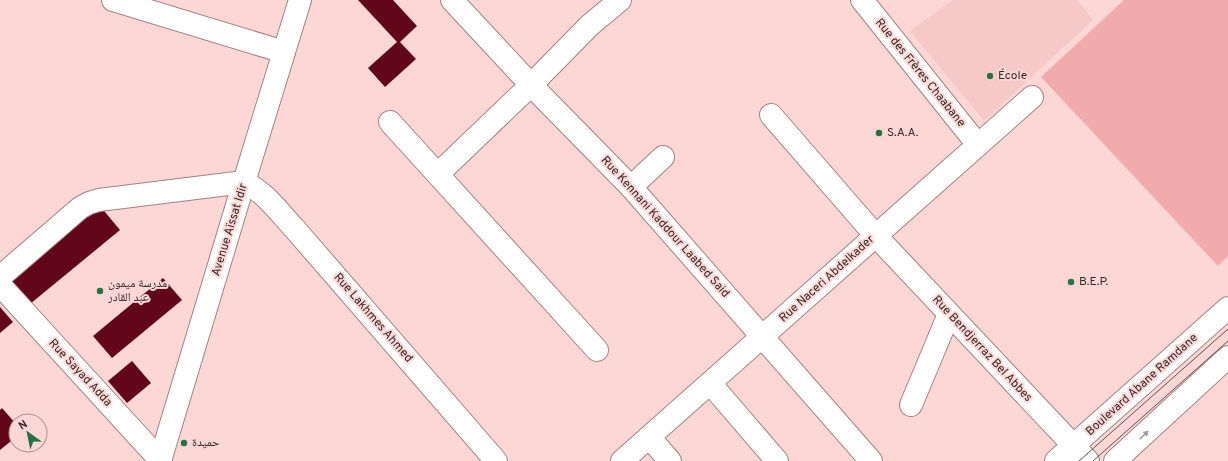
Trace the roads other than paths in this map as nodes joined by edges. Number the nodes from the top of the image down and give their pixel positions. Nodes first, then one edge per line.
1 (113, 0) edge
2 (300, 0) edge
3 (452, 0) edge
4 (620, 0) edge
5 (862, 0) edge
6 (284, 52) junction
7 (531, 84) junction
8 (1032, 97) dead end
9 (771, 115) dead end
10 (390, 122) dead end
11 (978, 145) junction
12 (663, 157) dead end
13 (438, 174) junction
14 (244, 182) junction
15 (631, 187) junction
16 (876, 236) junction
17 (0, 277) edge
18 (0, 286) edge
19 (1228, 308) edge
20 (949, 314) junction
21 (763, 336) junction
22 (597, 350) dead end
23 (1228, 357) edge
24 (710, 383) junction
25 (911, 405) dead end
26 (649, 437) junction
27 (1081, 453) edge
28 (161, 461) edge
29 (496, 461) edge
30 (622, 461) edge
31 (670, 461) edge
32 (777, 461) edge
33 (871, 461) edge
34 (1056, 461) edge
35 (1115, 461) edge

1 - 6 street
2 - 6 street, Avenue Aïssat Idir
3 - 7 street, Rue Kennani Kaddour Laabed Said
4 - 7 street
5 - 11 street, Rue des Frères Chaabane
6 - 14 street, Avenue Aïssat Idir
7 - 13 street
7 - 15 street, Rue Kennani Kaddour Laabed Said
8 - 11 street, Rue Naceri Abdelkader
9 - 16 street, Rue Bendjerraz Bel Abbes
10 - 13 street
11 - 16 street, Rue Naceri Abdelkader
12 - 15 street
13 - 22 street
14 - 17 street
14 - 28 street, Avenue Aïssat Idir
14 - 29 street, Rue Lakhmes Ahmed
15 - 21 street, Rue Kennani Kaddour Laabed Said
16 - 20 street, Rue Bendjerraz Bel Abbes
16 - 21 street, Rue Naceri Abdelkader
18 - 28 street, Rue Sayad Adda
19 - 27 street, Boulevard Abane Ramdane
20 - 25 street
20 - 27 street, Rue Bendjerraz Bel Abbes
21 - 24 street, Rue Naceri Abdelkader
21 - 33 street, Rue Kennani Kaddour Laabed Said
35 -> 23 street
24 - 26 street, Rue Naceri Abdelkader
24 - 32 street
26 - 30 street, Rue Naceri Abdelkader
26 - 31 street
27 - 34 street, Boulevard Abane Ramdane

